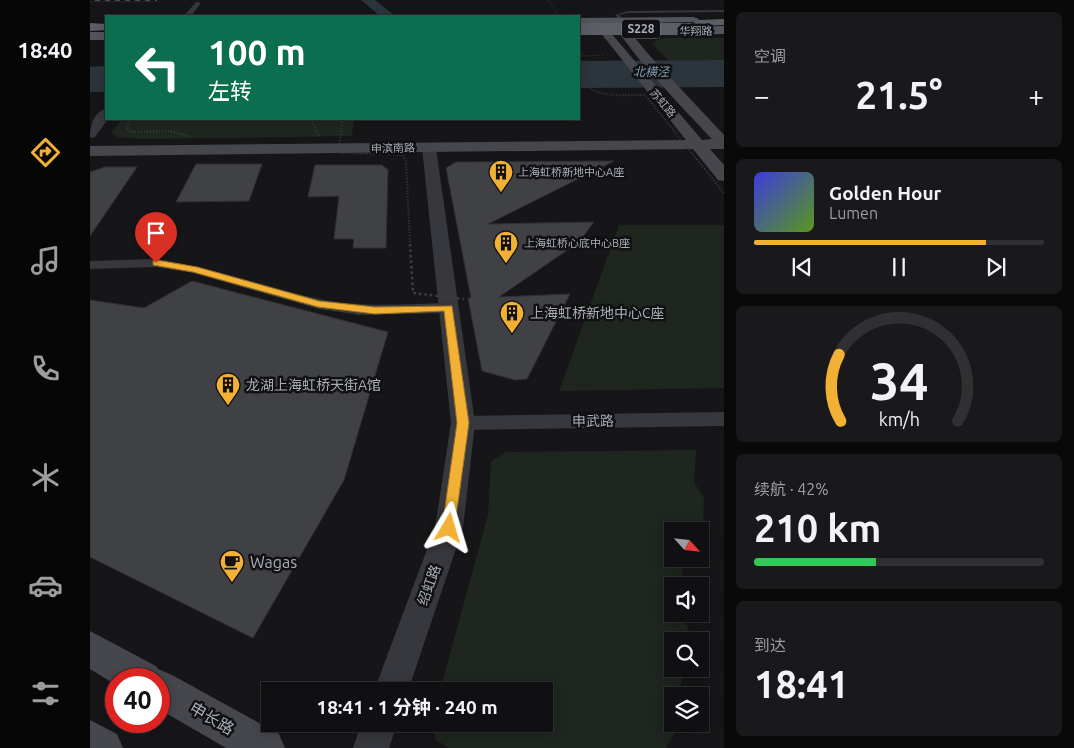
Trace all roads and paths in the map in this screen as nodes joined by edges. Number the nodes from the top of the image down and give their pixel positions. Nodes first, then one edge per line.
1 (548, 0) edge
2 (198, 4) dead end
3 (724, 11) edge
4 (188, 15) edge
5 (558, 15) edge
6 (724, 22) edge
7 (580, 23) edge
8 (580, 23) edge
9 (90, 26) edge
10 (105, 26) edge
11 (623, 26) junction
12 (701, 26) junction
13 (724, 29) edge
14 (580, 31) edge
15 (580, 31) edge
16 (605, 32) junction
17 (90, 34) edge
18 (105, 34) edge
19 (580, 49) edge
20 (604, 55) dead end
21 (580, 56) edge
22 (584, 56) junction
23 (580, 81) edge
24 (105, 114) edge
25 (131, 120) edge
26 (343, 120) edge
27 (90, 134) edge
28 (697, 144) junction
29 (724, 144) edge
30 (429, 148) junction
31 (183, 150) junction
32 (90, 151) edge
33 (724, 176) edge
34 (724, 193) edge
35 (90, 264) edge
36 (456, 303) junction
37 (724, 419) edge
38 (463, 423) junction
39 (90, 649) edge
40 (124, 668) edge
41 (394, 682) edge
42 (170, 694) edge
43 (377, 732) edge
44 (90, 740) edge
45 (103, 748) edge
46 (265, 748) edge
47 (371, 748) edge

1 - 5 path
2 - 4 street
3 - 11 lane
6 - 11 main road, 华翔路
6 - 12 highway, S228
7 - 11 main road, 华翔路
8 - 12 highway, S228
9 - 10 highway
11 - 13 main road, 华翔路
11 - 16 main road, 华翔路
11 - 29 main road, 苏虹路
12 - 13 highway
12 - 14 highway, S228, bridge
15 - 16 main road, 华翔路
16 - 28 main road, 苏虹路
17 - 18 main road
19 - 22 path
20 - 22 path, bridge
21 - 22 path, bridge
23 - 34 path, bridge
24 - 27 street
25 - 31 path
26 - 36 path, bridge
28 - 29 main road, 申滨南路
28 - 30 main road, 申滨南路
28 - 33 main road, 苏虹路
30 - 31 main road, 申滨南路
30 - 36 street, 绍虹路
31 - 32 main road, 申滨南路
35 - 36 street
36 - 38 street, 绍虹路
37 - 38 street, 申武路
38 - 41 street, 绍虹路
39 - 40 main road
42 - 46 main road, 申长路
43 - 47 street
44 - 45 main road

